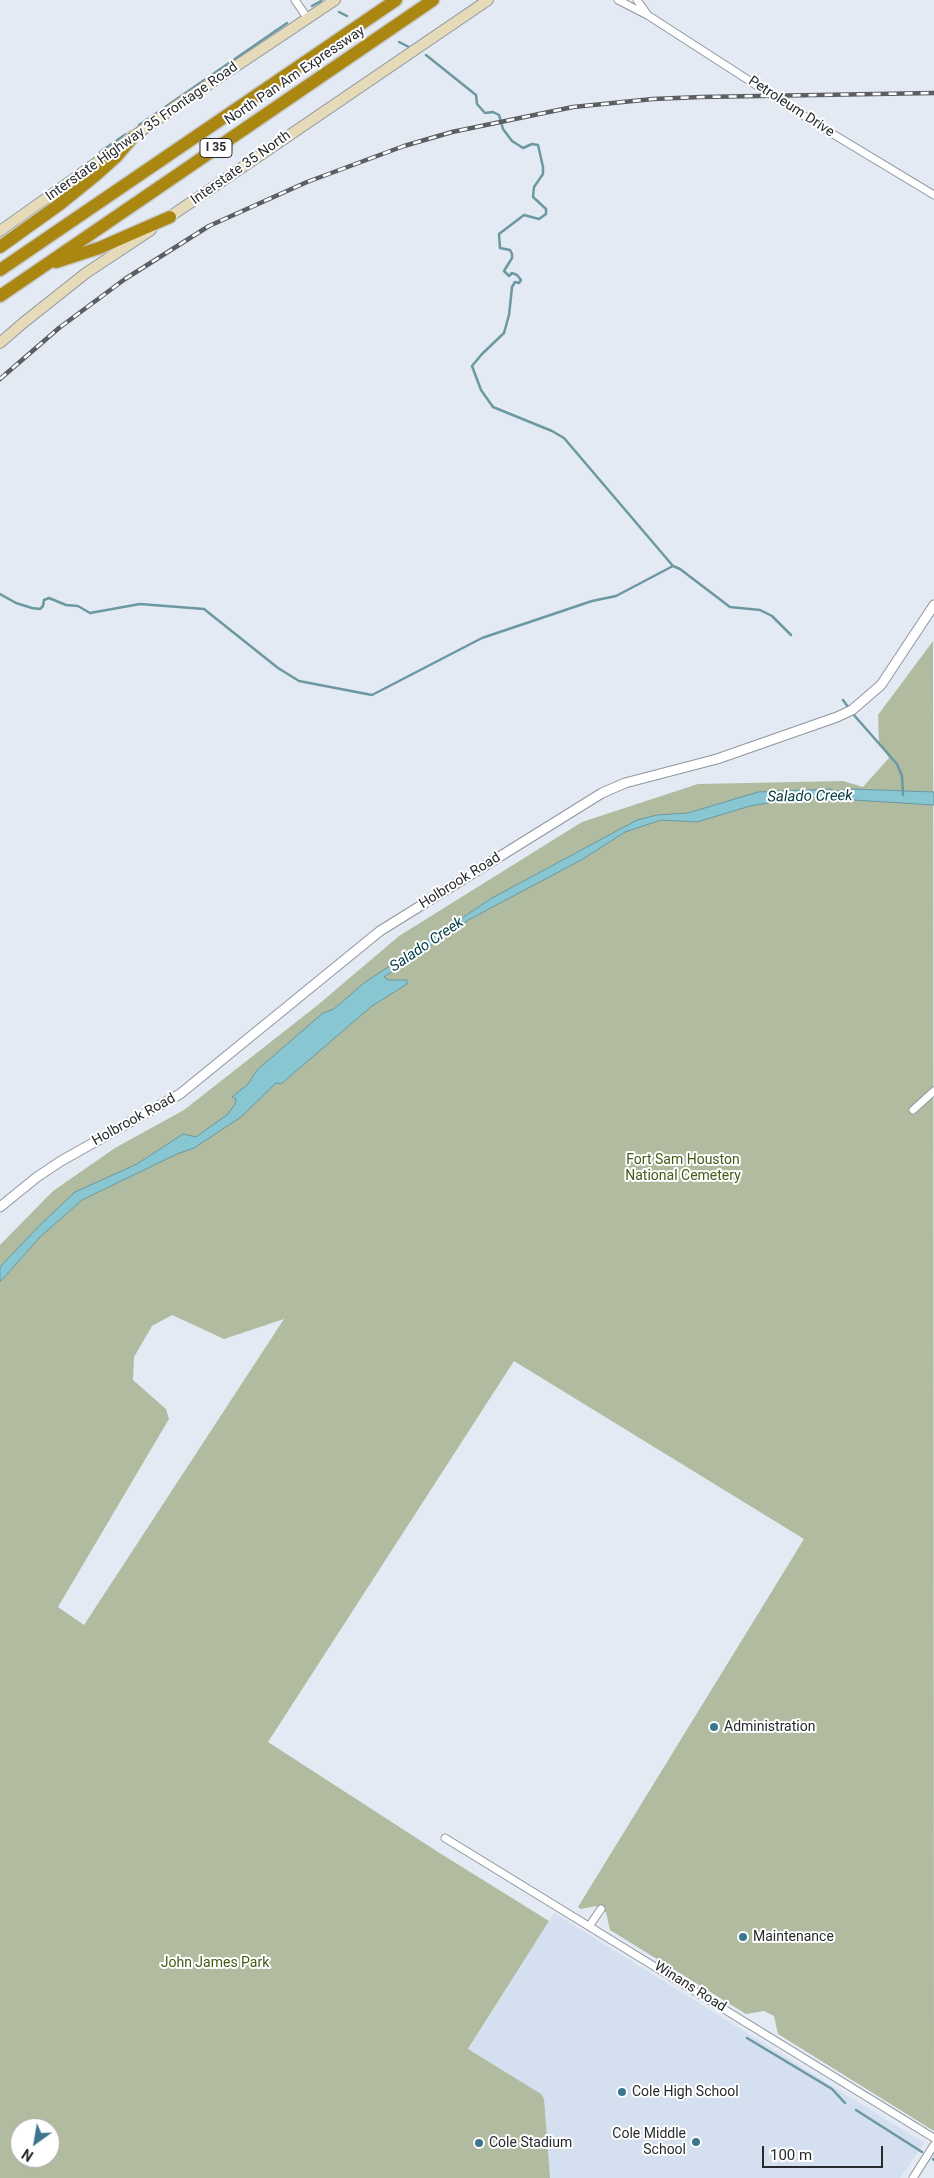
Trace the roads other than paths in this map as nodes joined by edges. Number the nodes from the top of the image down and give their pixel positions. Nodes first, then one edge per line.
1 (295, 0) edge
2 (335, 0) edge
3 (396, 0) edge
4 (433, 0) edge
5 (488, 0) edge
6 (618, 0) edge
7 (636, 0) edge
8 (649, 16) junction
9 (308, 19) junction
10 (133, 138) junction
11 (934, 195) edge
12 (170, 217) junction
13 (0, 231) edge
14 (0, 247) edge
15 (42, 266) junction
16 (0, 270) edge
17 (0, 296) edge
18 (0, 343) edge
19 (934, 605) edge
20 (934, 1091) edge
21 (913, 1110) dead end
22 (0, 1207) edge
23 (445, 1838) dead end
24 (601, 1909) dead end
25 (590, 1926) junction
26 (934, 2138) edge
27 (934, 2145) edge
28 (913, 2178) edge

1 - 9 street
2 - 9 main road
3 - 16 highway, North Pan Am Expressway / I 35
4 - 15 highway, North Pan Am Expressway / I 35
5 - 12 main road, Interstate 35 North
6 - 8 street, Petroleum Drive
7 - 8 street, Petroleum Drive
8 - 11 street, Petroleum Drive
9 - 10 main road, Interstate Highway 35 Frontage Road
10 - 13 main road, Interstate Highway 35 Frontage Road
10 - 14 highway
12 - 15 highway
12 - 18 main road, Interstate 35 North
15 - 17 highway, North Pan Am Expressway / I 35
19 - 22 street, Holbrook Road
20 - 21 street
23 - 25 street, Winans Road
24 - 25 street
25 - 26 street, Winans Road
27 - 28 street

